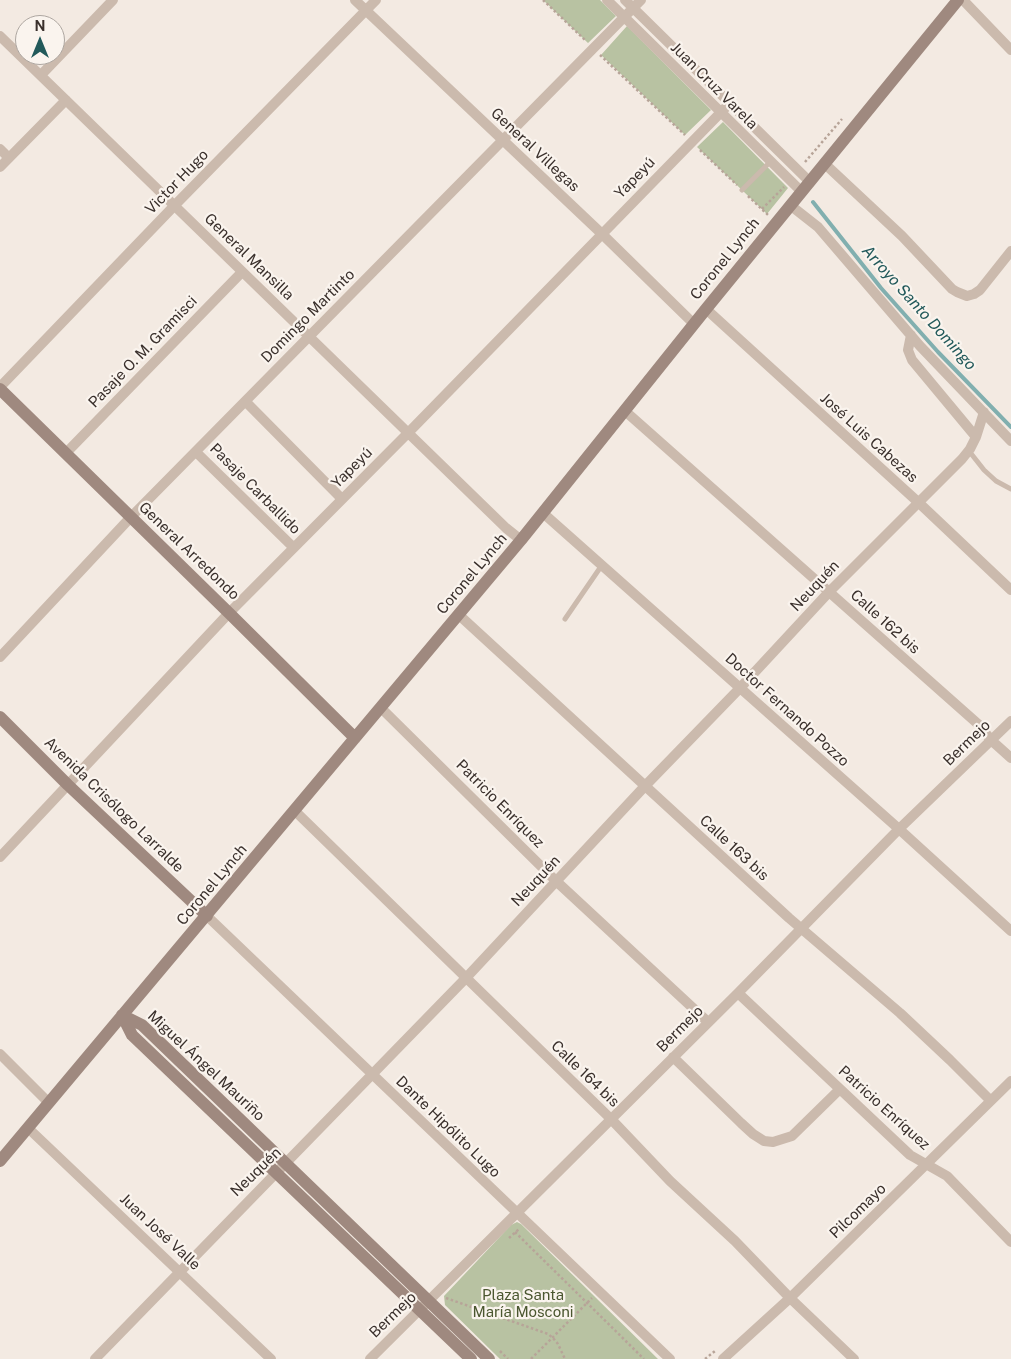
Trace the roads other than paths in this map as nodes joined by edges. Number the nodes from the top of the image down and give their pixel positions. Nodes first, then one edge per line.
1 (113, 0) edge
2 (354, 0) edge
3 (376, 0) edge
4 (607, 0) edge
5 (625, 0) edge
6 (641, 0) edge
7 (958, 0) edge
8 (963, 0) edge
9 (634, 8) junction
10 (366, 11) junction
11 (624, 17) junction
12 (0, 36) edge
13 (1011, 50) edge
14 (41, 75) junction
15 (66, 100) junction
16 (730, 103) junction
17 (720, 113) junction
18 (504, 141) junction
19 (0, 149) edge
20 (9, 158) junction
21 (770, 162) junction
22 (825, 164) junction
23 (0, 167) edge
24 (806, 187) junction
25 (742, 190) road end
26 (175, 205) junction
27 (790, 206) junction
28 (602, 234) junction
29 (1011, 251) edge
30 (242, 272) junction
31 (706, 309) junction
32 (694, 324) junction
33 (911, 335) junction
34 (310, 336) junction
35 (0, 388) edge
36 (246, 402) junction
37 (625, 411) junction
38 (984, 412) junction
39 (408, 433) junction
40 (976, 437) junction
41 (1011, 442) edge
42 (968, 451) junction
43 (196, 452) junction
44 (66, 453) junction
45 (1011, 488) edge
46 (342, 499) junction
47 (918, 502) junction
48 (543, 513) junction
49 (130, 518) junction
50 (521, 540) junction
51 (293, 548) junction
52 (602, 565) junction
53 (1011, 590) edge
54 (829, 592) junction
55 (229, 612) junction
56 (459, 615) junction
57 (565, 619) dead end
58 (0, 657) edge
59 (740, 688) junction
60 (381, 708) junction
61 (0, 717) edge
62 (1011, 721) edge
63 (355, 738) junction
64 (991, 740) junction
65 (1011, 758) edge
66 (68, 785) junction
67 (645, 786) junction
68 (295, 811) junction
69 (899, 829) junction
70 (0, 857) edge
71 (556, 881) junction
72 (207, 916) junction
73 (801, 928) junction
74 (1011, 931) edge
75 (465, 979) junction
76 (738, 993) junction
77 (122, 1015) junction
78 (708, 1022) junction
79 (0, 1054) edge
80 (673, 1057) junction
81 (372, 1074) junction
82 (1011, 1081) edge
83 (840, 1089) junction
84 (990, 1100) junction
85 (49, 1103) junction
86 (610, 1119) junction
87 (28, 1128) junction
88 (0, 1161) edge
89 (287, 1164) junction
90 (927, 1164) junction
91 (276, 1172) junction
92 (516, 1214) junction
93 (1011, 1242) edge
94 (179, 1271) junction
95 (790, 1298) junction
96 (428, 1303) junction
97 (95, 1359) edge
98 (271, 1359) edge
99 (370, 1359) edge
100 (471, 1359) edge
101 (489, 1359) edge
102 (670, 1359) edge
103 (722, 1359) edge
104 (854, 1359) edge

1 - 14 street
2 - 10 street, General Villegas
3 - 10 street, Victor Hugo
4 - 11 street, Juan Cruz Varela
5 - 9 street
6 - 9 street, Domingo Martinto
7 - 22 street, Coronel Lynch
8 - 13 street
9 - 11 street, Domingo Martinto
9 - 16 street
10 - 18 street, General Villegas
10 - 26 street, Victor Hugo
11 - 17 street, Juan Cruz Varela
11 - 18 street, Domingo Martinto
12 - 14 street, General Mansilla
14 - 15 street, General Mansilla
15 - 20 street
15 - 26 street, General Mansilla
16 - 17 street, Yapeyú
16 - 24 street
17 - 21 street, Juan Cruz Varela
17 - 28 street, Yapeyú
18 - 28 street, General Villegas
18 - 34 street, Domingo Martinto
19 - 20 street
20 - 23 street
21 - 24 street, Juan Cruz Varela
21 - 25 lane
22 - 24 street, Coronel Lynch
22 - 29 street
24 - 27 street, Coronel Lynch
26 - 30 street, General Mansilla
26 - 35 street, Victor Hugo
27 - 31 street, Coronel Lynch
27 - 33 street
28 - 32 street, General Villegas
28 - 39 street, Yapeyú
30 - 34 street, General Mansilla
30 - 44 street, Pasaje O. M. Gramisci
31 - 32 street, Coronel Lynch
31 - 47 street, José Luis Cabezas
32 - 37 street, Coronel Lynch
33 - 38 street
33 - 40 street
34 - 36 street, Domingo Martinto
34 - 39 street, General Mansilla
35 - 44 street, General Arredondo
36 - 43 street, Domingo Martinto
36 - 46 street
37 - 48 street, Coronel Lynch
37 - 54 street, Calle 162 bis
38 - 40 street, Neuquén
38 - 41 street
39 - 46 street, Yapeyú
39 - 50 street, General Mansilla
40 - 42 street, Neuquén
42 - 45 lane
42 - 47 street, Neuquén
43 - 49 street, Domingo Martinto
43 - 51 street, Pasaje Carballido
44 - 49 street, General Arredondo
46 - 51 street, Yapeyú
47 - 53 street, José Luis Cabezas
47 - 54 street, Neuquén
48 - 50 street, Coronel Lynch
48 - 52 street, Doctor Fernando Pozzo
49 - 55 street, General Arredondo
49 - 58 street, Domingo Martinto
50 - 56 street, Coronel Lynch
51 - 55 street, Yapeyú
52 - 57 lane
52 - 59 street, Doctor Fernando Pozzo
54 - 59 street, Neuquén
54 - 64 street, Calle 162 bis
55 - 63 street, General Arredondo
55 - 66 street, Yapeyú
56 - 60 street, Coronel Lynch
56 - 67 street, Calle 163 bis
59 - 67 street, Neuquén
59 - 69 street, Doctor Fernando Pozzo
60 - 63 street, Coronel Lynch
60 - 71 street, Patricio Enríquez
61 - 66 street, Avenida Crisólogo Larralde
62 - 64 street, Bermejo
63 - 68 street, Coronel Lynch
64 - 65 street, Calle 162 bis
64 - 69 street, Bermejo
66 - 70 street, Yapeyú
66 - 72 street, Avenida Crisólogo Larralde
67 - 71 street, Neuquén
67 - 73 street, Calle 163 bis
68 - 72 street, Coronel Lynch
68 - 75 street, Calle 164 bis
69 - 73 street, Bermejo
69 - 74 street, Doctor Fernando Pozzo
71 - 75 street, Neuquén
71 - 78 street, Patricio Enríquez
72 - 77 street, Coronel Lynch
72 - 81 street, Dante Hipólito Lugo
73 - 76 street, Bermejo
73 - 84 street, Calle 163 bis
75 - 81 street, Neuquén
75 - 86 street, Calle 164 bis
76 - 78 street, Bermejo
76 - 83 street, Patricio Enríquez
77 - 85 street, Coronel Lynch
77 - 89 street, Miguel Ángel Mauriño
77 - 91 street, Miguel Ángel Mauriño
78 - 80 street, Bermejo
79 - 85 street
80 - 83 street
80 - 86 street, Bermejo
81 - 89 street, Neuquén
81 - 92 street, Dante Hipólito Lugo
82 - 84 street, Pilcomayo
83 - 90 street, Patricio Enríquez
84 - 90 street, Pilcomayo
85 - 87 street, Coronel Lynch
86 - 92 street, Bermejo
86 - 95 street, Calle 164 bis
87 - 88 street, Coronel Lynch
87 - 94 street, Juan José Valle
89 - 91 street, Neuquén
89 - 96 street, Miguel Ángel Mauriño
90 - 93 street, Patricio Enríquez
90 - 95 street, Pilcomayo
91 - 94 street, Neuquén
91 - 96 street, Miguel Ángel Mauriño
92 - 96 street, Bermejo
92 - 102 street, Dante Hipólito Lugo
94 - 97 street, Neuquén
94 - 98 street, Juan José Valle
95 - 103 street, Pilcomayo
95 - 104 street, Calle 164 bis
96 - 99 street, Bermejo
96 - 100 street, Miguel Ángel Mauriño
96 - 101 street, Miguel Ángel Mauriño

